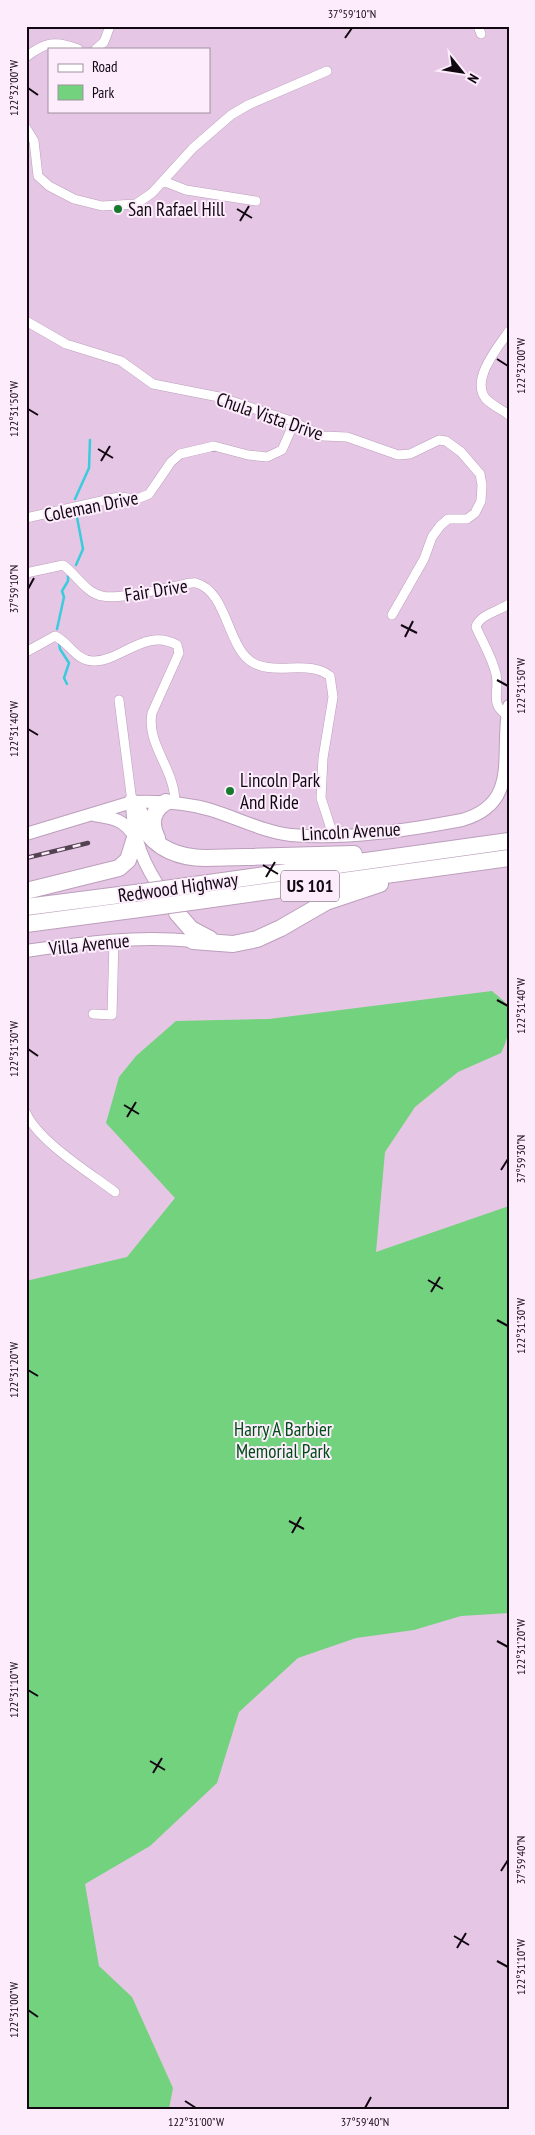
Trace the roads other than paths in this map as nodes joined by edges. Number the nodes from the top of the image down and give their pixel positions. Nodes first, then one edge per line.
1 (110, 26) edge
2 (76, 48) edge
3 (97, 48) edge
4 (26, 57) edge
5 (327, 71) dead end
6 (26, 128) edge
7 (163, 181) junction
8 (256, 201) dead end
9 (26, 321) edge
10 (509, 331) edge
11 (509, 415) edge
12 (291, 421) junction
13 (26, 518) edge
14 (26, 573) edge
15 (509, 604) edge
16 (392, 615) dead end
17 (26, 652) edge
18 (119, 700) dead end
19 (508, 711) edge
20 (132, 802) junction
21 (171, 802) junction
22 (89, 814) junction
23 (26, 834) edge
24 (333, 835) junction
25 (135, 838) junction
26 (509, 841) edge
27 (162, 846) junction
28 (408, 855) junction
29 (509, 858) edge
30 (423, 870) junction
31 (26, 891) edge
32 (26, 907) edge
33 (176, 913) junction
34 (26, 924) edge
35 (152, 938) junction
36 (114, 940) junction
37 (192, 941) joint
38 (220, 944) junction
39 (26, 951) edge
40 (93, 1014) dead end
41 (26, 1113) edge
42 (115, 1192) dead end

1 - 3 street
2 - 4 street
5 - 7 street
6 - 7 street
7 - 8 street
9 - 12 street, Chula Vista Drive
10 - 11 street
12 - 13 street, Coleman Drive
12 - 16 street, Chula Vista Drive
14 - 24 street, Fair Drive
15 - 19 street
17 - 21 street
18 - 20 street
19 - 24 main road, Lincoln Avenue
20 - 21 main road, Lincoln Avenue
20 - 22 main road, Lincoln Avenue
20 - 25 main road
20 - 27 highway
21 - 24 main road, Lincoln Avenue
21 - 27 highway
22 - 23 main road, Lincoln Avenue
22 - 25 main road
25 - 31 highway
25 - 33 main road
26 - 28 highway, Redwood Highway / US 101
27 - 28 highway
28 - 32 highway, Redwood Highway / US 101, bridge
29 - 30 highway, Redwood Highway / US 101
30 - 34 highway, Redwood Highway / US 101, bridge
30 - 38 highway
33 - 35 main road, Villa Avenue
33 - 38 highway
35 - 36 main road, Villa Avenue
35 - 37 main road, Villa Avenue
36 - 39 main road, Villa Avenue
36 - 40 street
37 - 38 highway
41 - 42 street

